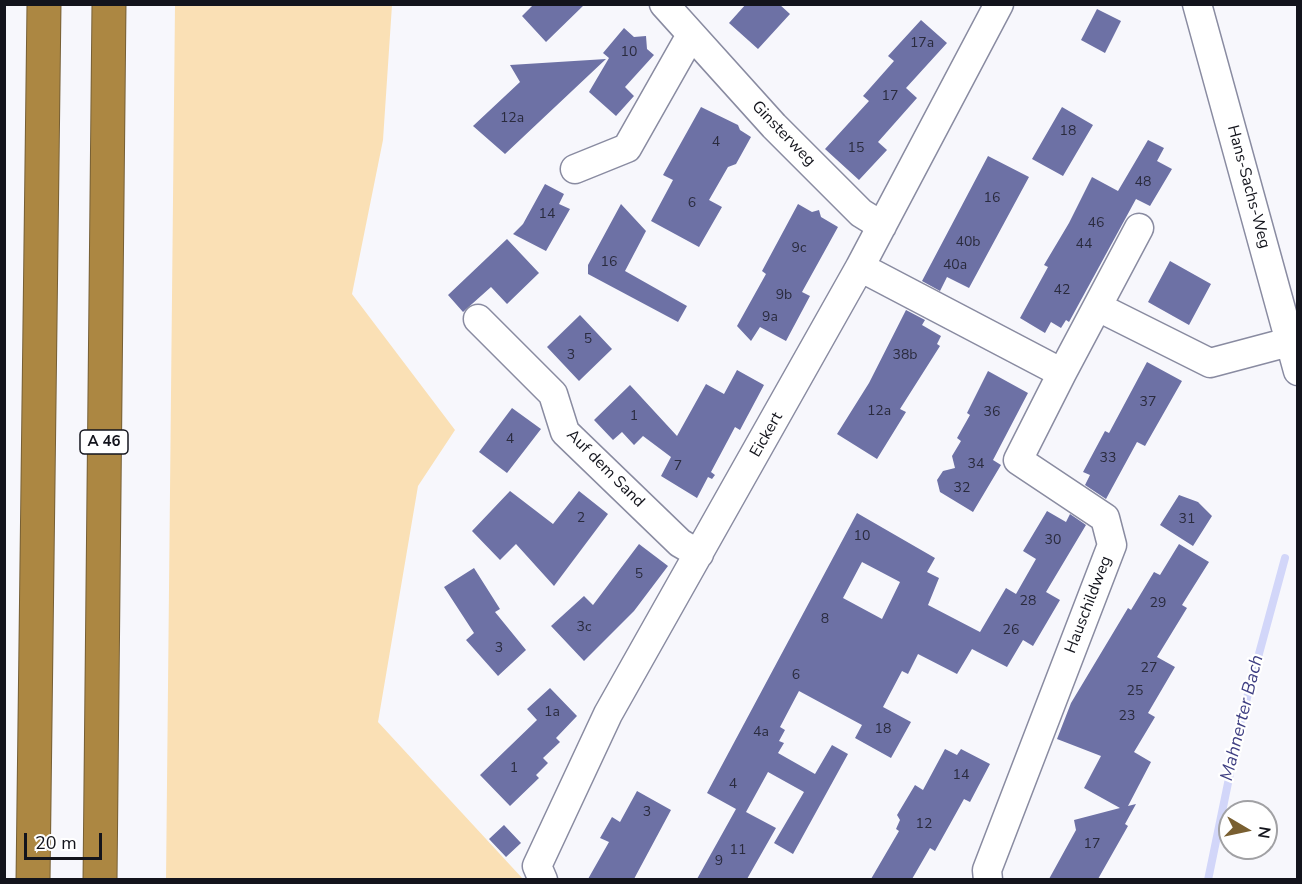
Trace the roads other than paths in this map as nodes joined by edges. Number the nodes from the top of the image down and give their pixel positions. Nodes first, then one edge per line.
1 (45, 4) edge
2 (109, 4) edge
3 (664, 4) edge
4 (999, 4) edge
5 (1197, 4) edge
6 (692, 35) junction
7 (575, 169) dead end
8 (882, 226) junction
9 (1139, 228) dead end
10 (860, 267) junction
11 (1098, 307) junction
12 (478, 319) dead end
13 (1289, 342) junction
14 (1298, 370) edge
15 (1062, 373) junction
16 (699, 554) junction
17 (540, 873) edge
18 (33, 879) edge
19 (100, 879) edge
20 (988, 879) edge

1 - 18 highway
2 - 19 highway, A 46
3 - 6 street, Ginsterweg
4 - 8 street, Eickert
5 - 13 street, Hans-Sachs-Weg
6 - 7 street
6 - 8 street, Ginsterweg
8 - 10 street, Eickert
9 - 11 street, Hauschildweg
10 - 15 street
10 - 16 street, Eickert
11 - 13 street
11 - 15 street, Hauschildweg
12 - 16 street, Auf dem Sand
13 - 14 street, Hans-Sachs-Weg
15 - 20 street, Hauschildweg
16 - 17 street, Eickert

